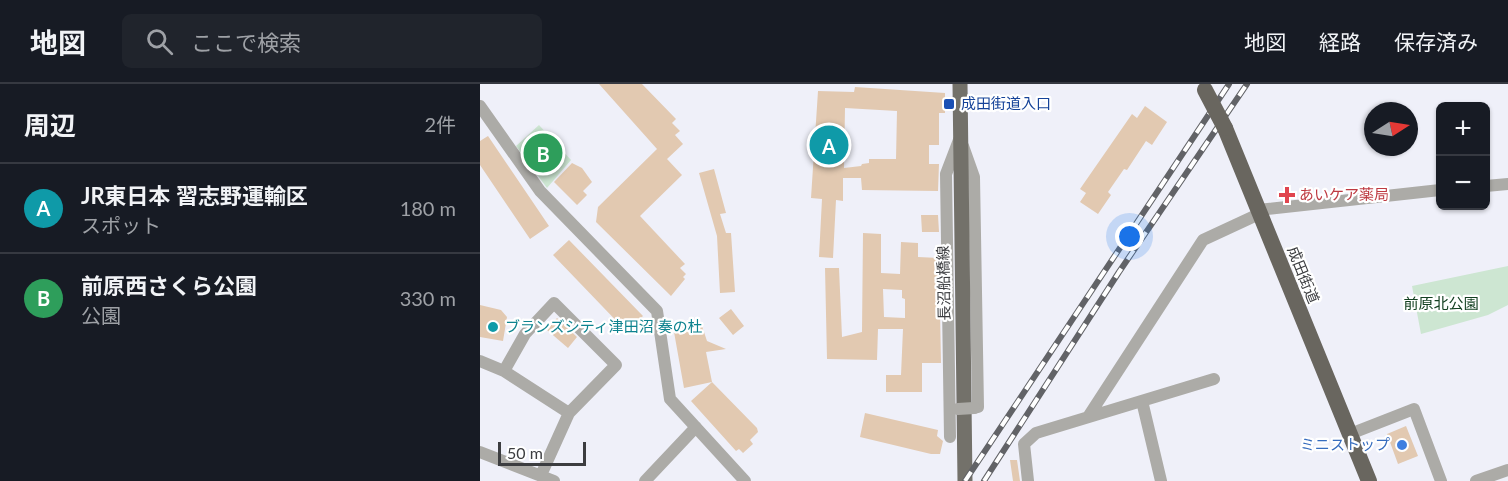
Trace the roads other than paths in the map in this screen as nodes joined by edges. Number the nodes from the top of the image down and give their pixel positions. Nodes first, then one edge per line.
1 (960, 84) edge
2 (1203, 87) edge
3 (480, 106) edge
4 (960, 136) junction
5 (1508, 184) edge
6 (1490, 186) edge
7 (1436, 190) edge
8 (1259, 212) junction
9 (480, 361) edge
10 (504, 371) junction
11 (1214, 379) dead end
12 (1142, 401) junction
13 (955, 409) junction
14 (569, 413) junction
15 (1088, 417) junction
16 (696, 428) junction
17 (1350, 434) junction
18 (950, 437) dead end
19 (480, 452) edge
20 (1508, 470) edge
21 (541, 475) junction
22 (554, 481) edge
23 (645, 481) edge
24 (745, 481) edge
25 (965, 481) edge
26 (1028, 481) edge
27 (1161, 481) edge
28 (1369, 481) edge
29 (1441, 481) edge
30 (1476, 481) edge

1 - 4 main road, 長沼船橋線
2 - 8 highway, 成田街道, bridge
3 - 16 street
4 - 13 street
4 - 13 street, bridge
4 - 25 main road, 長沼船橋線
5 - 6 street
7 - 8 street
8 - 15 street
8 - 17 highway, 成田街道
9 - 10 street
10 - 14 street
10 - 14 street
11 - 12 street
12 - 15 street
12 - 27 street
13 - 18 street
14 - 21 street
15 - 26 street
16 - 23 street
16 - 24 street
17 - 28 highway, 成田街道
17 - 29 street
19 - 21 street
20 - 30 street
21 - 22 street

